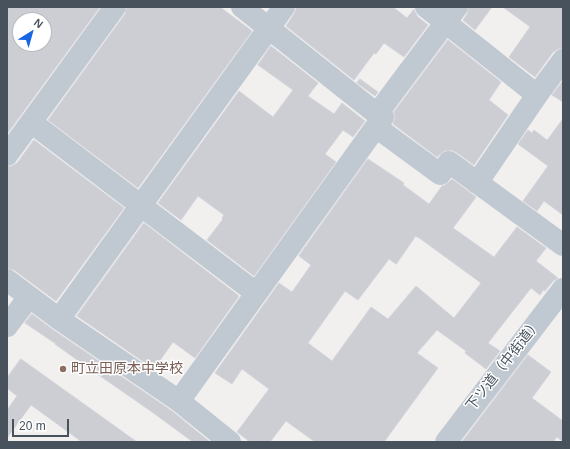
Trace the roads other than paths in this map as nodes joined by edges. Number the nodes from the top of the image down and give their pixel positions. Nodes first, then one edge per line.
1 (115, 7) edge
2 (242, 7) edge
3 (284, 7) edge
4 (426, 7) edge
5 (452, 14) edge
6 (269, 28) junction
7 (563, 60) edge
8 (537, 95) junction
9 (377, 120) junction
10 (31, 122) junction
11 (7, 155) edge
12 (477, 183) junction
13 (140, 205) junction
14 (563, 245) edge
15 (7, 280) edge
16 (563, 289) edge
17 (256, 293) junction
18 (29, 297) junction
19 (59, 319) junction
20 (7, 326) edge
21 (179, 401) junction
22 (230, 442) edge
23 (446, 442) edge

1 - 10 street
2 - 6 street
3 - 6 street
4 - 5 street
5 - 8 street
5 - 9 street
6 - 9 street
6 - 13 street
7 - 8 street
8 - 12 street
9 - 12 street
9 - 17 street
10 - 11 street
10 - 13 street
12 - 14 street
13 - 17 street
13 - 19 street
15 - 18 street
16 - 23 street, 下ツ道（中街道）
17 - 21 street
18 - 19 street
18 - 20 street
19 - 21 street
21 - 22 street

